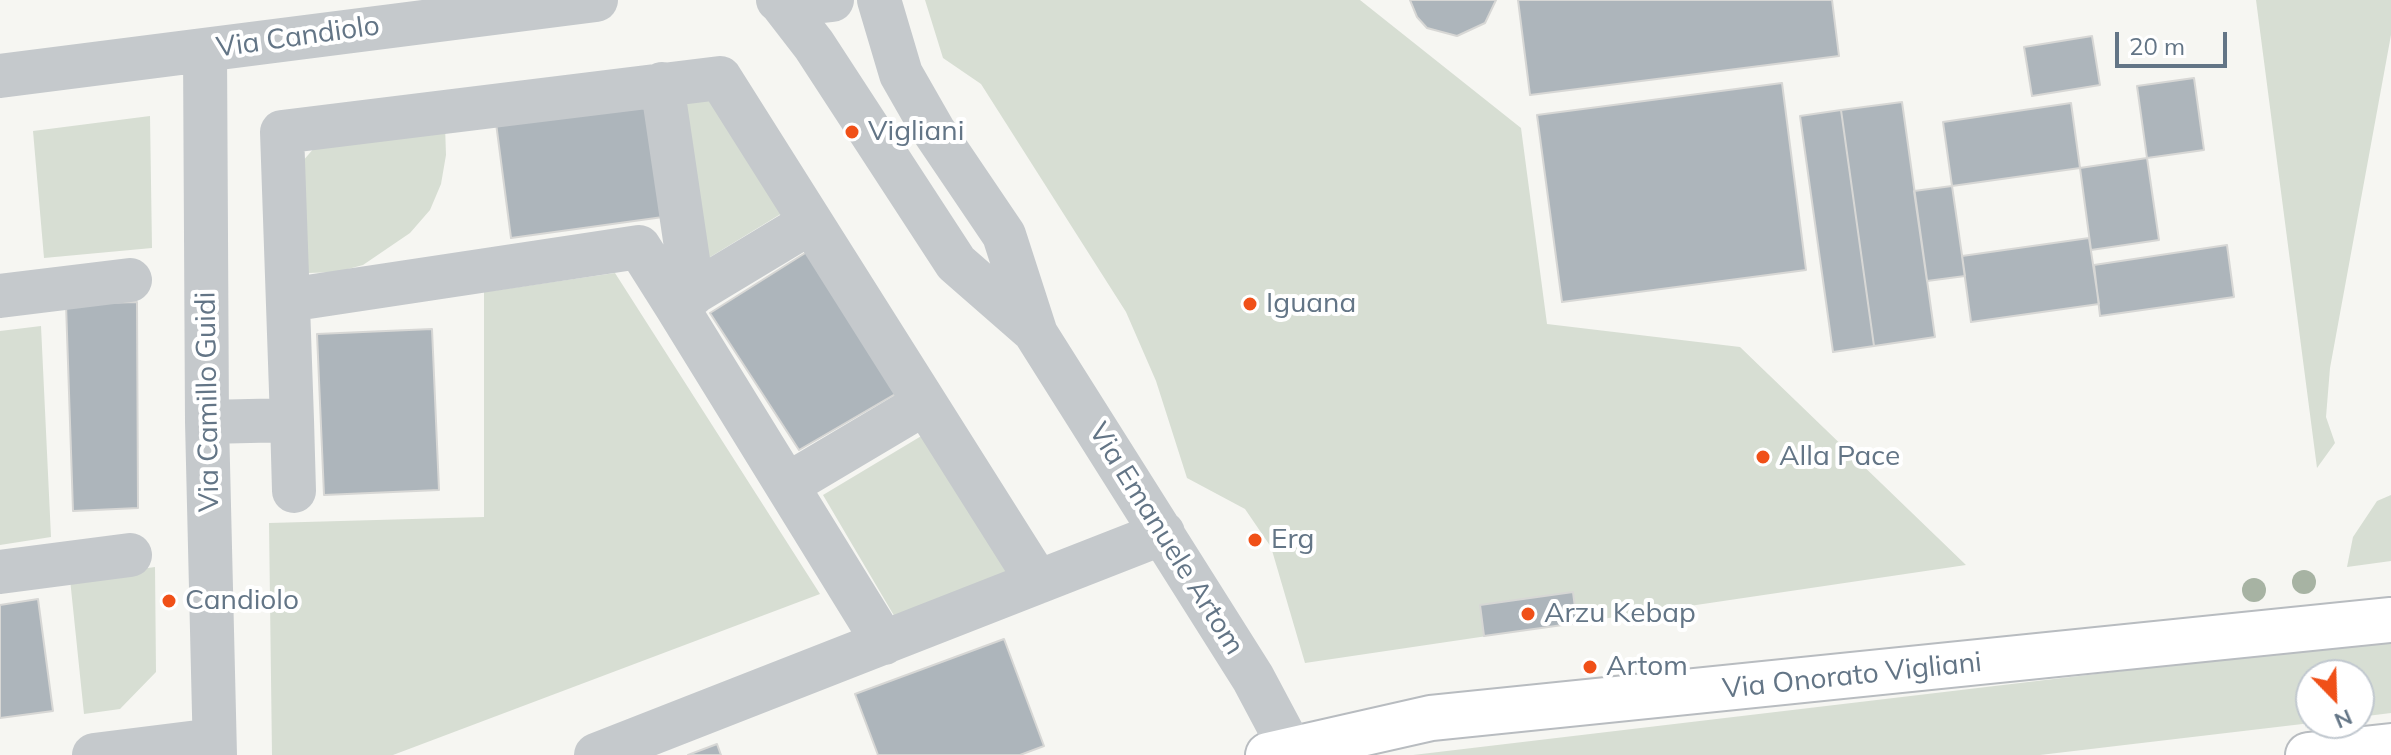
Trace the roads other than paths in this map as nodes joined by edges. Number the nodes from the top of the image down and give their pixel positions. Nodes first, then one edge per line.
1 (596, 0) edge
2 (779, 0) edge
3 (832, 0) edge
4 (879, 0) edge
5 (205, 50) junction
6 (0, 76) edge
7 (662, 84) junction
8 (811, 222) junction
9 (130, 280) dead end
10 (0, 296) edge
11 (684, 299) junction
12 (288, 300) junction
13 (1036, 334) junction
14 (925, 403) junction
15 (292, 420) junction
16 (207, 422) junction
17 (787, 485) junction
18 (294, 491) dead end
19 (1163, 533) junction
20 (130, 555) dead end
21 (0, 572) edge
22 (1038, 582) junction
23 (2391, 620) edge
24 (884, 643) junction
25 (2391, 746) edge
26 (214, 748) edge
27 (1284, 753) edge
28 (94, 755) edge
29 (596, 755) edge
30 (2308, 755) edge

1 - 5 street, Via Candiolo
2 - 3 street
2 - 13 street, Via Emanuele Artom
4 - 13 street, Via Emanuele Artom
5 - 6 street, Via Candiolo
5 - 16 street, Via Camillo Guidi
7 - 8 street
7 - 11 street
7 - 12 street
8 - 11 street
8 - 14 street
9 - 10 street
11 - 12 street
11 - 17 street
12 - 15 street
13 - 19 street, Via Emanuele Artom
14 - 17 street
14 - 22 street
15 - 16 street
15 - 18 street
16 - 26 street, Via Camillo Guidi
17 - 24 street
19 - 22 street
19 - 27 street, Via Emanuele Artom
20 - 21 street
22 - 24 street
23 - 27 main road, Via Onorato Vigliani
24 - 29 street
25 - 30 main road
26 - 28 street

